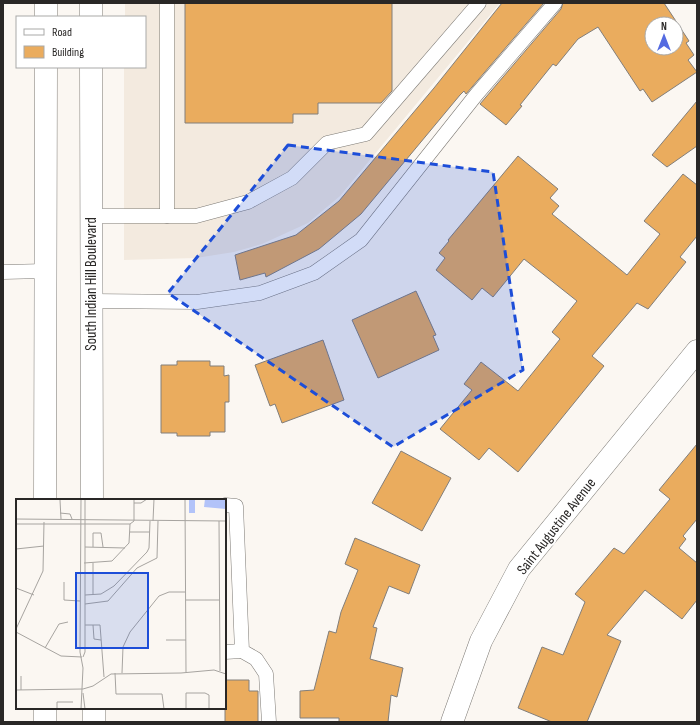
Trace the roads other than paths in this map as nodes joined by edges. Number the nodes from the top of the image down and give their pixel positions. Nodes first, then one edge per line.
1 (46, 3) edge
2 (91, 3) edge
3 (167, 3) edge
4 (479, 3) edge
5 (555, 3) edge
6 (46, 16) edge
7 (91, 16) edge
8 (46, 68) edge
9 (91, 68) edge
10 (91, 216) junction
11 (167, 216) junction
12 (45, 271) junction
13 (3, 272) edge
14 (91, 301) junction
15 (697, 351) edge
16 (45, 499) edge
17 (92, 499) edge
18 (226, 505) edge
19 (242, 651) junction
20 (226, 652) edge
21 (45, 709) edge
22 (94, 709) edge
23 (45, 722) edge
24 (94, 722) edge
25 (269, 722) edge
26 (452, 722) edge

1 - 6 main road
2 - 7 main road
3 - 11 lane
4 - 11 lane
5 - 14 lane
8 - 12 main road
9 - 10 main road, South Indian Hill Boulevard
10 - 11 lane
10 - 14 main road, South Indian Hill Boulevard
12 - 13 lane
12 - 16 main road
14 - 17 main road, South Indian Hill Boulevard
15 - 26 main road, Saint Augustine Avenue
18 - 19 lane
19 - 20 lane
19 - 25 lane
21 - 23 main road
22 - 24 main road

